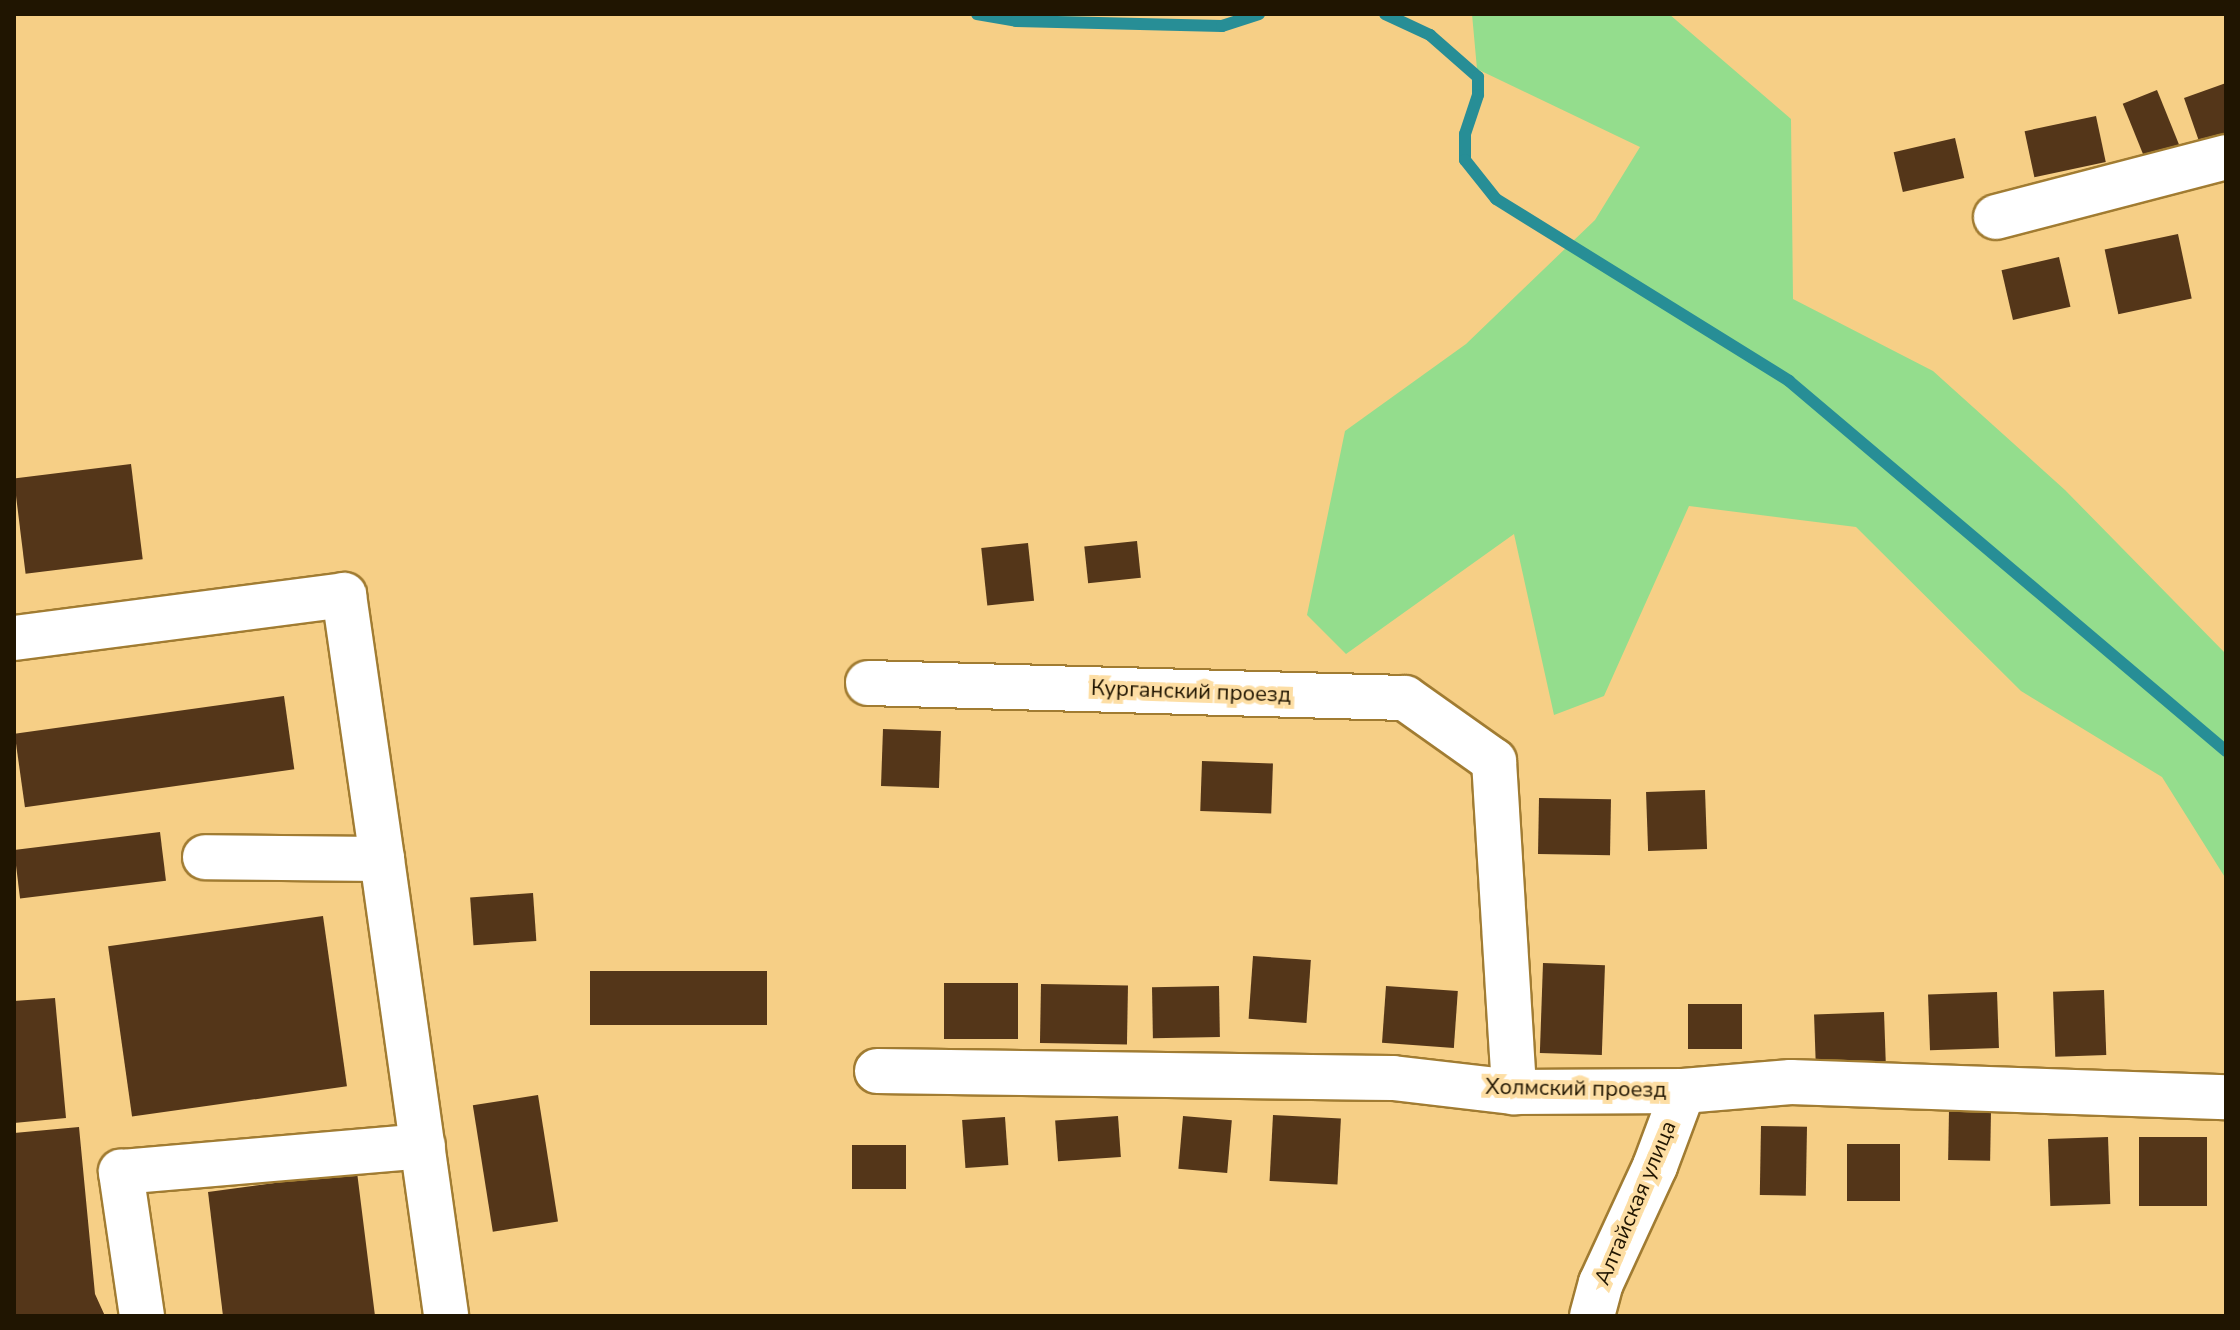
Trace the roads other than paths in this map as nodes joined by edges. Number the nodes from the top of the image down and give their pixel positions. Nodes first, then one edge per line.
1 (2226, 157) edge
2 (1996, 217) dead end
3 (14, 638) edge
4 (868, 683) dead end
5 (205, 857) dead end
6 (382, 859) junction
7 (877, 1071) dead end
8 (1683, 1091) junction
9 (1514, 1092) junction
10 (2226, 1097) edge
11 (423, 1146) junction
12 (142, 1316) edge
13 (446, 1316) edge
14 (1592, 1316) edge

1 - 2 street
3 - 6 street
4 - 9 street, Курганский проезд
5 - 6 street
6 - 11 street
7 - 9 street, Холмский проезд
8 - 9 street, Холмский проезд
8 - 10 street, Холмский проезд
8 - 14 street, Алтайская улица
11 - 12 street
11 - 13 street

